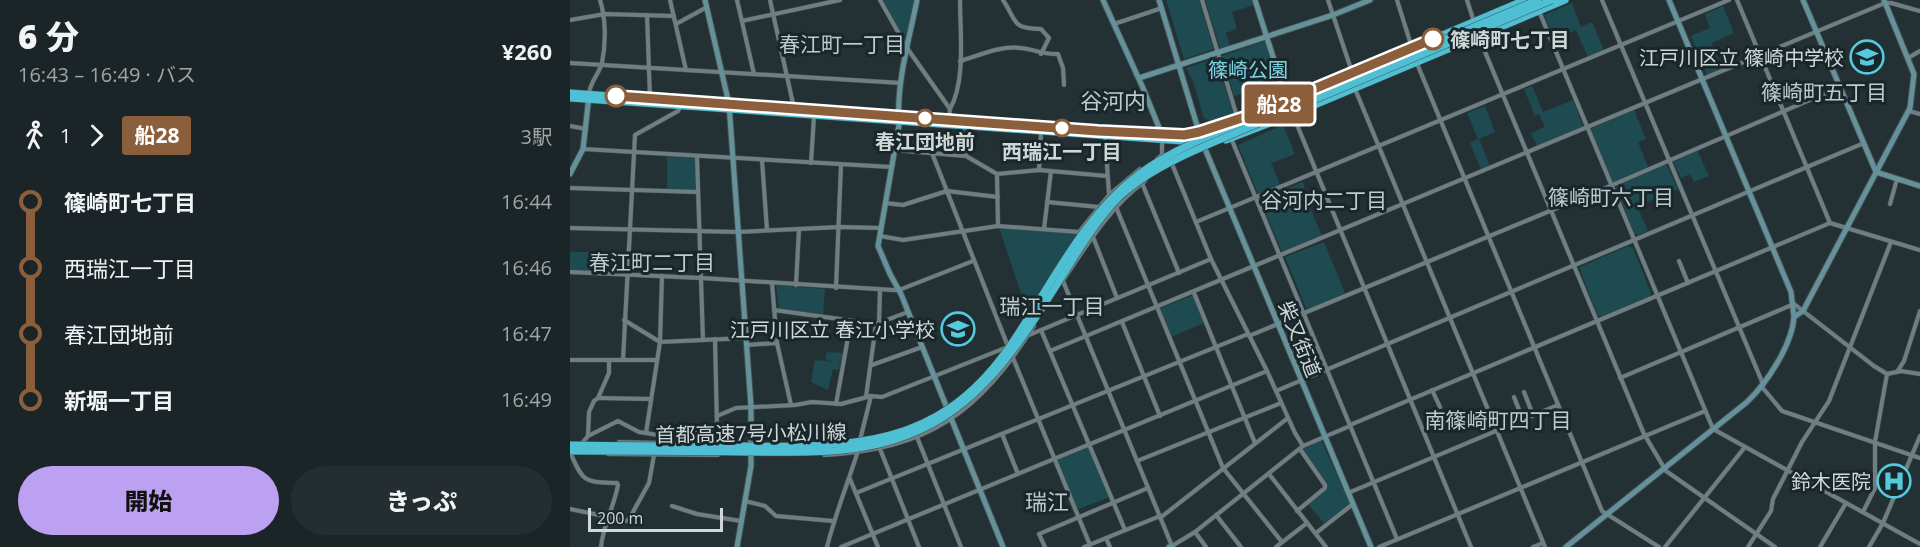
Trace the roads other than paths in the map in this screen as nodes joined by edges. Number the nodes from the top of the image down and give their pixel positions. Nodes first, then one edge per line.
1 (600, 0) edge
2 (670, 0) edge
3 (737, 0) edge
4 (770, 0) edge
5 (837, 0) edge
6 (880, 0) edge
7 (917, 0) edge
8 (960, 0) edge
9 (1003, 0) edge
10 (1102, 0) edge
11 (1159, 0) edge
12 (1202, 0) edge
13 (1255, 0) edge
14 (1328, 0) edge
15 (1370, 0) edge
16 (1396, 0) edge
17 (1467, 0) edge
18 (1525, 0) edge
19 (1538, 0) edge
20 (1552, 0) edge
21 (1565, 0) edge
22 (1602, 0) edge
23 (1669, 0) edge
24 (1729, 0) edge
25 (1737, 0) edge
26 (1803, 0) edge
27 (1884, 2) edge
28 (706, 3) edge
29 (1162, 8) junction
30 (1539, 11) junction
31 (1920, 11) edge
32 (605, 14) junction
33 (773, 14) junction
34 (647, 15) junction
35 (1333, 15) junction
36 (674, 16) junction
37 (570, 20) edge
38 (742, 21) junction
39 (1678, 21) junction
40 (1474, 22) junction
41 (676, 24) junction
42 (1114, 24) junction
43 (1817, 32) junction
44 (1266, 37) junction
45 (1478, 37) junction
46 (1621, 45) junction
47 (1412, 47) junction
48 (908, 48) junction
49 (1920, 51) edge
50 (1217, 53) junction
51 (1041, 54) junction
52 (1760, 56) junction
53 (1908, 58) junction
54 (960, 61) junction
55 (570, 63) edge
56 (1416, 63) junction
57 (602, 64) junction
58 (1179, 66) junction
59 (650, 68) junction
60 (1563, 69) junction
61 (686, 70) junction
62 (722, 72) junction
63 (1352, 73) junction
64 (754, 74) junction
65 (786, 76) junction
66 (1365, 76) junction
67 (1139, 78) junction
68 (1702, 80) junction
69 (901, 83) junction
70 (1064, 85) dead end
71 (1840, 87) junction
72 (1355, 88) junction
73 (570, 93) edge
74 (1503, 95) junction
75 (589, 96) junction
76 (570, 98) edge
77 (650, 98) junction
78 (1287, 101) junction
79 (1645, 104) junction
80 (680, 106) junction
81 (729, 107) junction
82 (794, 108) junction
83 (950, 109) junction
84 (1909, 111) junction
85 (1784, 112) junction
86 (1293, 114) junction
87 (1920, 114) edge
88 (814, 116) junction
89 (898, 119) junction
90 (949, 119) junction
91 (1238, 120) junction
92 (1440, 121) junction
93 (570, 126) edge
94 (962, 126) junction
95 (1587, 128) junction
96 (586, 129) junction
97 (1041, 132) junction
98 (1199, 132) junction
99 (1726, 135) junction
100 (1105, 136) junction
101 (1162, 137) junction
102 (1231, 138) junction
103 (1202, 143) junction
104 (1864, 143) junction
105 (1379, 147) junction
106 (583, 149) junction
107 (894, 150) junction
108 (634, 152) junction
109 (932, 153) junction
110 (1527, 153) junction
111 (966, 156) junction
112 (698, 157) junction
113 (733, 159) junction
114 (762, 160) junction
115 (1668, 160) junction
116 (811, 163) junction
117 (573, 164) edge
118 (1172, 164) junction
119 (841, 165) junction
120 (1807, 167) junction
121 (891, 168) junction
122 (1039, 170) junction
123 (1051, 171) junction
124 (1316, 172) junction
125 (1876, 172) junction
126 (570, 174) edge
127 (998, 174) junction
128 (1107, 176) junction
129 (1464, 179) junction
130 (1897, 179) junction
131 (1142, 183) junction
132 (1611, 186) junction
133 (1920, 186) edge
134 (570, 188) edge
135 (632, 190) junction
136 (1749, 191) junction
137 (698, 192) junction
138 (947, 192) junction
139 (1109, 195) junction
140 (998, 197) junction
141 (1256, 197) junction
142 (1047, 202) junction
143 (885, 203) junction
144 (1890, 204) dead end
145 (1403, 206) junction
146 (1098, 207) junction
147 (1116, 207) junction
148 (1229, 208) junction
149 (1550, 210) junction
150 (1692, 215) junction
151 (1196, 222) junction
152 (1830, 223) junction
153 (998, 226) junction
154 (840, 227) junction
155 (570, 228) edge
156 (881, 228) junction
157 (799, 229) junction
158 (1044, 229) junction
159 (1847, 229) junction
160 (631, 230) junction
161 (767, 230) junction
162 (962, 230) junction
163 (699, 231) junction
164 (738, 232) junction
165 (1079, 232) junction
166 (1341, 232) junction
167 (880, 236) junction
168 (1488, 236) junction
169 (1093, 237) junction
170 (1633, 240) junction
171 (1891, 242) junction
172 (1773, 248) junction
173 (1920, 250) edge
174 (1280, 256) junction
175 (1211, 259) junction
176 (973, 261) junction
177 (1679, 261) dead end
178 (1426, 262) junction
179 (1573, 266) junction
180 (1254, 267) junction
181 (570, 272) edge
182 (1715, 272) junction
183 (1179, 273) junction
184 (628, 275) junction
185 (662, 276) junction
186 (700, 278) junction
187 (741, 281) junction
188 (1063, 281) junction
189 (1223, 281) junction
190 (772, 283) junction
191 (1688, 283) junction
192 (796, 285) junction
193 (1148, 285) junction
194 (836, 288) junction
195 (1364, 288) junction
196 (880, 290) junction
197 (899, 290) junction
198 (1511, 292) junction
199 (1194, 293) junction
200 (1656, 297) junction
201 (1118, 298) junction
202 (1794, 304) junction
203 (1157, 308) junction
204 (774, 310) junction
205 (1803, 311) junction
206 (1920, 311) edge
207 (908, 312) junction
208 (1303, 313) junction
209 (1077, 315) junction
210 (1794, 317) junction
211 (1450, 318) junction
212 (624, 320) junction
213 (851, 321) junction
214 (1122, 322) junction
215 (1598, 322) junction
216 (1278, 323) junction
217 (878, 324) junction
218 (1739, 328) junction
219 (1041, 330) junction
220 (1028, 335) junction
221 (1249, 335) junction
222 (1086, 337) junction
223 (715, 339) junction
224 (703, 340) junction
225 (746, 341) junction
226 (660, 342) junction
227 (777, 343) junction
228 (1387, 344) junction
229 (922, 346) junction
230 (1006, 346) junction
231 (1216, 347) junction
232 (1535, 347) junction
233 (1851, 347) junction
234 (1050, 351) junction
235 (1681, 353) junction
236 (1013, 358) junction
237 (570, 360) edge
238 (609, 360) junction
239 (623, 360) junction
240 (657, 360) junction
241 (1180, 362) junction
242 (872, 365) junction
243 (1327, 370) junction
244 (1267, 371) junction
245 (1897, 372) junction
246 (1473, 373) junction
247 (1887, 374) junction
248 (1920, 374) edge
249 (934, 375) junction
250 (1144, 376) junction
251 (1620, 378) junction
252 (1301, 380) junction
253 (1232, 386) junction
254 (1763, 386) junction
255 (1432, 390) junction
256 (1108, 391) junction
257 (1276, 391) junction
258 (1524, 392) dead end
259 (868, 397) junction
260 (1514, 397) dead end
261 (598, 398) junction
262 (651, 399) junction
263 (1411, 400) junction
264 (1196, 401) junction
265 (1281, 403) junction
266 (836, 404) junction
267 (791, 405) junction
268 (1073, 405) junction
269 (1558, 405) junction
270 (751, 406) junction
271 (946, 406) junction
272 (1440, 407) dead end
273 (1705, 411) junction
274 (720, 415) junction
275 (1160, 416) junction
276 (1533, 416) junction
277 (1244, 417) junction
278 (1288, 418) junction
279 (951, 419) junction
280 (1038, 419) junction
281 (1523, 420) junction
282 (1816, 422) junction
283 (1350, 425) junction
284 (1713, 429) junction
285 (1124, 430) junction
286 (1497, 431) junction
287 (1208, 432) junction
288 (646, 433) junction
289 (1002, 434) junction
290 (588, 436) junction
291 (709, 436) junction
292 (1324, 436) junction
293 (1645, 436) junction
294 (1920, 436) edge
295 (917, 437) junction
296 (860, 439) junction
297 (583, 442) junction
298 (1875, 442) junction
299 (710, 443) junction
300 (753, 443) junction
301 (1255, 443) junction
302 (570, 444) edge
303 (1089, 445) junction
304 (1301, 447) junction
305 (1745, 447) junction
306 (880, 449) junction
307 (964, 449) junction
308 (570, 453) edge
309 (857, 453) junction
310 (654, 454) junction
311 (752, 455) junction
312 (1912, 455) junction
313 (1434, 457) junction
314 (1920, 458) edge
315 (1054, 459) junction
316 (1137, 461) junction
317 (1582, 462) junction
318 (927, 464) junction
319 (1223, 468) junction
320 (1664, 469) junction
321 (1788, 471) junction
322 (1018, 474) junction
323 (1269, 474) junction
324 (850, 479) junction
325 (892, 479) junction
326 (1374, 482) junction
327 (1520, 488) junction
328 (1148, 489) junction
329 (980, 490) junction
330 (856, 493) junction
331 (1244, 493) junction
332 (1348, 493) junction
333 (1704, 498) junction
334 (745, 501) junction
335 (1113, 503) junction
336 (1846, 503) junction
337 (1353, 504) junction
338 (944, 505) junction
339 (672, 506) dead end
340 (570, 509) edge
341 (1297, 511) junction
342 (1863, 512) junction
343 (1458, 514) junction
344 (1606, 514) junction
345 (1216, 515) junction
346 (608, 517) junction
347 (1078, 517) junction
348 (1160, 517) junction
349 (909, 519) junction
350 (741, 521) junction
351 (833, 521) junction
352 (1307, 523) junction
353 (1883, 524) junction
354 (1125, 530) junction
355 (1195, 532) junction
356 (1316, 533) junction
357 (873, 534) junction
358 (1755, 534) junction
359 (1106, 538) junction
360 (1397, 539) junction
361 (1282, 542) junction
362 (1920, 544) edge
363 (1090, 545) junction
364 (1544, 545) edge
365 (601, 547) edge
366 (737, 547) edge
367 (827, 547) edge
368 (840, 547) edge
369 (878, 547) edge
370 (919, 547) edge
371 (961, 547) edge
372 (1003, 547) edge
373 (1044, 547) edge
374 (1084, 547) edge
375 (1110, 547) edge
376 (1171, 547) edge
377 (1206, 547) edge
378 (1241, 547) edge
379 (1276, 547) edge
380 (1326, 547) edge
381 (1371, 547) edge
382 (1379, 547) edge
383 (1471, 547) edge
384 (1533, 547) edge
385 (1566, 547) edge
386 (1659, 547) edge
387 (1665, 547) edge
388 (1748, 547) edge
389 (1775, 547) edge
390 (1820, 547) edge
391 (1869, 547) edge

1 - 32 street
2 - 36 street
3 - 38 street
4 - 33 street
5 - 33 street
6 - 48 street
7 - 48 street
8 - 54 street
9 - 51 street
10 - 42 street
11 - 29 street
12 - 50 street
13 - 44 street
14 - 35 street
15 - 35 street
16 - 47 street
17 - 40 street
18 - 40 highway
19 - 66 highway, bridge
20 - 66 highway, bridge
21 - 30 highway
22 - 46 street
23 - 39 street
24 - 39 street
25 - 52 street
26 - 43 street
27 - 31 street
27 - 43 street
27 - 53 street
28 - 41 street
28 - 62 street
29 - 42 street
29 - 58 street
30 - 45 highway
30 - 60 street
32 - 34 street
32 - 37 street
32 - 57 street
33 - 38 street
33 - 65 street
34 - 36 street
34 - 59 street
35 - 44 street
35 - 63 street
36 - 41 street
38 - 64 street
39 - 46 street
39 - 68 street
40 - 45 street
40 - 47 highway
41 - 61 street
42 - 67 street
43 - 52 street
43 - 71 street
44 - 50 street
44 - 78 street
45 - 56 highway
45 - 74 street
46 - 60 street
46 - 79 street
47 - 56 street
47 - 63 highway
48 - 69 street
48 - 83 street
49 - 53 street
50 - 58 street
50 - 91 street
51 - 54 street
51 - 70 street
52 - 68 street
52 - 85 street
53 - 84 street
54 - 83 street
55 - 57 street
56 - 72 highway
56 - 92 street
57 - 59 street
57 - 75 street
58 - 67 street
58 - 98 street
59 - 61 street
59 - 77 street
60 - 74 street
60 - 95 street
61 - 62 street
62 - 64 street
62 - 81 street
63 - 78 highway
64 - 65 street
65 - 69 street
65 - 82 street
66 - 302 highway, 首都高速7号小松川線, bridge
66 - 308 highway, 首都高速7号小松川線, bridge
67 - 101 street
68 - 79 street
68 - 99 street
69 - 89 street
71 - 85 street
71 - 104 street
72 - 86 highway
72 - 105 street
73 - 75 highway
74 - 92 street
74 - 110 street
75 - 76 highway
75 - 77 highway
75 - 80 highway
75 - 96 street
77 - 81 highway
78 - 91 highway
79 - 95 street
79 - 115 street
80 - 81 highway
80 - 108 street
81 - 82 highway
81 - 88 highway
81 - 113 street
82 - 89 highway
83 - 90 street
84 - 87 street
84 - 125 street
85 - 99 street
85 - 120 street
86 - 102 highway
86 - 124 street
88 - 89 highway
88 - 116 street
89 - 90 highway
89 - 94 highway
89 - 107 street
90 - 101 highway
91 - 98 highway
92 - 105 street
92 - 129 street
93 - 96 street
94 - 97 highway
94 - 111 street
95 - 110 street
95 - 132 street
96 - 106 street
97 - 100 highway
97 - 122 street
98 - 101 highway
99 - 115 street
99 - 136 street
100 - 101 highway
100 - 128 street
101 - 103 highway
101 - 139 street
102 - 103 highway
102 - 141 street
103 - 118 street
103 - 148 street, 柴又街道
104 - 120 street
104 - 125 street
105 - 124 street
105 - 145 street
106 - 108 street
106 - 117 street
107 - 109 street
107 - 121 street
108 - 112 street
108 - 135 street
109 - 111 street
109 - 138 street
110 - 129 street
110 - 149 street
111 - 127 street
112 - 113 street
112 - 137 street
113 - 114 street
113 - 164 street
114 - 116 street
114 - 161 street
115 - 132 street
115 - 150 street
116 - 119 street
117 - 126 street
118 - 131 street
118 - 151 street
119 - 121 street
119 - 154 street
120 - 136 street
120 - 152 street
121 - 143 street
122 - 123 street
122 - 127 street
123 - 128 street
123 - 142 street
124 - 141 street
124 - 166 street
125 - 130 street
125 - 159 street
127 - 140 street
128 - 139 street
129 - 145 street
129 - 168 street
130 - 133 street
130 - 144 street
131 - 147 street
131 - 183 street
132 - 149 street
132 - 170 street
134 - 135 street
135 - 137 street
135 - 160 street
136 - 150 street
136 - 172 street
137 - 163 street
138 - 140 street
138 - 143 street
138 - 162 street
139 - 146 street
140 - 153 street
141 - 148 street
141 - 174 street
142 - 146 street
142 - 158 street
143 - 156 street
145 - 166 street
145 - 178 street
146 - 165 street
147 - 169 street
147 - 193 street
148 - 151 street
148 - 180 street, 柴又街道
149 - 168 street
149 - 179 street
150 - 170 street
150 - 182 street
151 - 175 street
152 - 159 street
152 - 172 street
153 - 158 street
153 - 162 street
154 - 156 street
154 - 157 street
154 - 194 street
155 - 160 street
156 - 167 street
157 - 161 street
157 - 192 street
158 - 165 street
159 - 171 street
159 - 205 street
160 - 163 street
160 - 184 street
161 - 164 street
162 - 167 street
162 - 176 street
163 - 164 street
163 - 186 street
164 - 187 street
165 - 230 street
166 - 174 street
166 - 195 street
167 - 197 street
168 - 178 street
168 - 198 street
169 - 188 street
169 - 201 street
170 - 179 street
170 - 200 street
171 - 173 street
171 - 233 street
172 - 182 street
172 - 202 street
174 - 180 street
174 - 208 street
175 - 183 street
175 - 189 street
176 - 197 street
176 - 230 street
177 - 191 street
178 - 195 street
178 - 211 street
179 - 198 street
179 - 215 street
180 - 189 street
180 - 216 street, 柴又街道
181 - 184 street
182 - 191 street
182 - 218 street
183 - 193 street
184 - 185 street
184 - 212 street
185 - 186 street
185 - 226 street
186 - 187 street
186 - 224 street
187 - 190 street
187 - 225 street
188 - 209 street
188 - 220 street
189 - 199 street
189 - 221 street
190 - 192 street
190 - 204 street
191 - 200 street
192 - 194 street
193 - 201 street
193 - 203 street
194 - 196 street
195 - 208 street
195 - 228 street
196 - 197 street
196 - 217 street
197 - 207 street
198 - 211 street
198 - 232 street
199 - 203 street
199 - 231 street
200 - 215 street
200 - 235 street
201 - 209 street
202 - 205 street
202 - 210 street
202 - 218 street
203 - 214 street
203 - 241 street
204 - 213 street
204 - 227 street
205 - 210 street
205 - 233 street
206 - 245 street
207 - 217 street
207 - 229 street
208 - 216 street
208 - 243 street
209 - 219 street
209 - 222 street
210 - 254 street
211 - 228 street
211 - 246 street
212 - 226 street
212 - 239 street
213 - 217 street
213 - 266 street
214 - 222 street
214 - 250 street
215 - 232 street
215 - 251 street
216 - 221 street
216 - 252 street, 柴又街道
217 - 242 street
218 - 235 street
218 - 254 street
219 - 220 street
219 - 234 street
220 - 236 street
221 - 231 street
221 - 244 street
222 - 234 street
222 - 256 street
223 - 224 street
223 - 225 street
223 - 274 street
224 - 226 street
225 - 227 street
225 - 270 street
226 - 240 street
227 - 267 street
228 - 243 street
228 - 263 street
229 - 242 street
229 - 249 street
230 - 249 street
230 - 271 street
231 - 241 street
231 - 253 street
232 - 246 street
232 - 269 street
233 - 247 street
233 - 282 street
234 - 268 street
235 - 251 street
235 - 273 street
236 - 279 street
236 - 280 street
237 - 238 street
238 - 239 street
238 - 261 street
239 - 240 street
240 - 262 street
241 - 250 street
241 - 264 street
242 - 259 street
243 - 252 street
243 - 283 street
244 - 253 street
244 - 257 street
245 - 247 street
245 - 248 street
246 - 255 street
246 - 286 street
247 - 298 street
249 - 259 street
249 - 271 street
250 - 256 street
250 - 275 street
251 - 293 street
252 - 257 street
252 - 292 street, 柴又街道
253 - 264 street
253 - 277 street
254 - 282 street
254 - 284 street
255 - 263 street
255 - 272 street
256 - 268 street
256 - 285 street
257 - 265 street
258 - 276 street
259 - 266 street
259 - 296 street
260 - 281 street
261 - 262 street
261 - 290 street
262 - 288 street
263 - 283 street
263 - 313 street
264 - 275 street
264 - 287 street
265 - 277 street
265 - 278 street
266 - 267 street
267 - 270 street
268 - 280 street
268 - 303 street
269 - 276 street
269 - 317 street
270 - 274 street
270 - 300 street
271 - 279 street
271 - 296 street
273 - 284 street
273 - 293 street
274 - 291 street
275 - 285 street
276 - 281 street
277 - 287 street
277 - 301 street
278 - 301 street
278 - 304 street
279 - 295 street
279 - 307 street
280 - 289 street
280 - 315 street
281 - 286 street
282 - 298 street
282 - 321 street
283 - 292 street
283 - 326 street
284 - 305 street
284 - 320 street
285 - 303 street
285 - 316 street
286 - 313 street
286 - 327 street
287 - 316 street
287 - 319 street
288 - 290 street
288 - 291 street
289 - 307 street
289 - 322 street
290 - 297 street
291 - 299 street
292 - 304 street
292 - 332 street, 柴又街道
293 - 317 street
293 - 320 street
294 - 312 street
295 - 306 street
295 - 318 street
296 - 300 street
296 - 309 street
297 - 299 street
297 - 302 street
298 - 312 street
298 - 342 street
299 - 300 street
300 - 311 street
301 - 319 street
303 - 315 street
303 - 335 street
304 - 323 street
304 - 341 street
305 - 321 street
305 - 333 street
306 - 309 street
306 - 325 street
307 - 318 street
307 - 329 street
308 - 310 street
308 - 346 street
309 - 311 street
309 - 324 street
310 - 311 street
310 - 346 street
311 - 334 street
312 - 314 street
312 - 353 street
313 - 326 street
313 - 343 street
315 - 322 street
315 - 347 street
316 - 328 street
317 - 327 street
317 - 344 street
318 - 325 street
318 - 338 street
319 - 331 street
319 - 348 street
320 - 333 street
320 - 344 street
321 - 336 street
321 - 358 street
322 - 329 street
323 - 331 street
323 - 341 street
324 - 330 street
324 - 351 street
325 - 330 street
325 - 349 street
326 - 332 street
326 - 360 street
327 - 343 street
327 - 364 street
328 - 335 street
328 - 348 street
329 - 338 street
329 - 372 street
330 - 357 street
331 - 345 street
331 - 361 street
332 - 337 street, 柴又街道
333 - 358 street
333 - 387 street
334 - 350 street
334 - 351 street
335 - 347 street
335 - 354 street
336 - 342 street
336 - 390 street
337 - 356 street
337 - 381 street, 柴又街道
338 - 349 street
338 - 371 street
339 - 350 street
340 - 346 street
341 - 352 street
342 - 353 street
343 - 360 street
343 - 383 street
344 - 385 street
344 - 386 street
345 - 355 street
345 - 378 street
346 - 365 street
347 - 363 street
347 - 373 street
348 - 354 street
348 - 376 street
349 - 357 street
349 - 370 street
350 - 366 street
351 - 367 street
352 - 356 street
352 - 361 street
353 - 362 street
353 - 391 street
354 - 359 street
355 - 376 street
355 - 377 street
356 - 380 street
357 - 368 street
357 - 369 street
358 - 388 street
358 - 389 street
359 - 363 street
359 - 375 street
360 - 382 street
361 - 379 street
363 - 374 street
364 - 384 street

